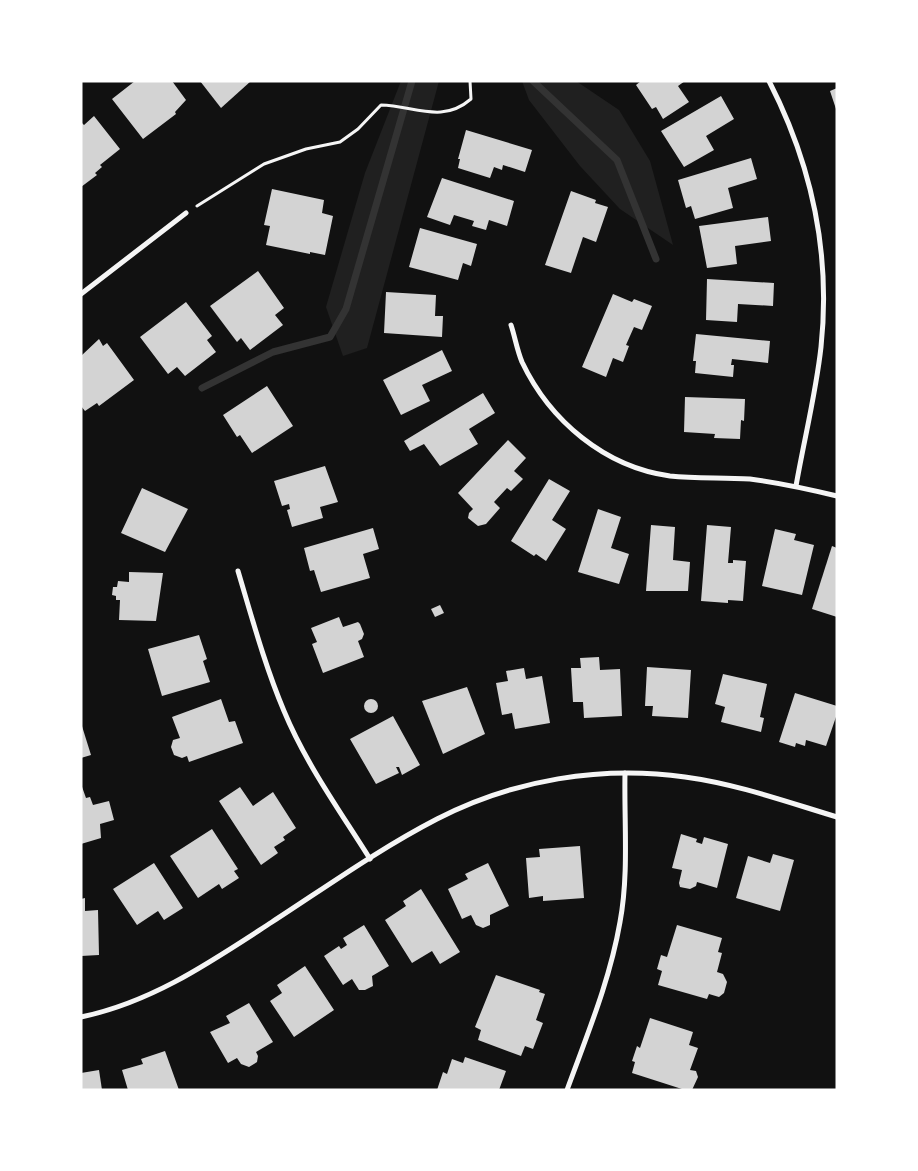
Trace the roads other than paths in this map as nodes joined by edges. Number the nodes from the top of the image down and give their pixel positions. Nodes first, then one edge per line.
1 (769, 81) edge
2 (186, 213) road end
3 (81, 294) edge
4 (511, 325) dead end
5 (796, 486) junction
6 (837, 496) edge
7 (238, 571) dead end
8 (625, 773) junction
9 (837, 817) edge
10 (370, 859) junction
11 (81, 1017) edge
12 (567, 1090) edge

1 - 5 street
2 - 3 street
4 - 5 street
5 - 6 street
7 - 10 street
8 - 9 street
8 - 10 street
8 - 12 street
10 - 11 street

